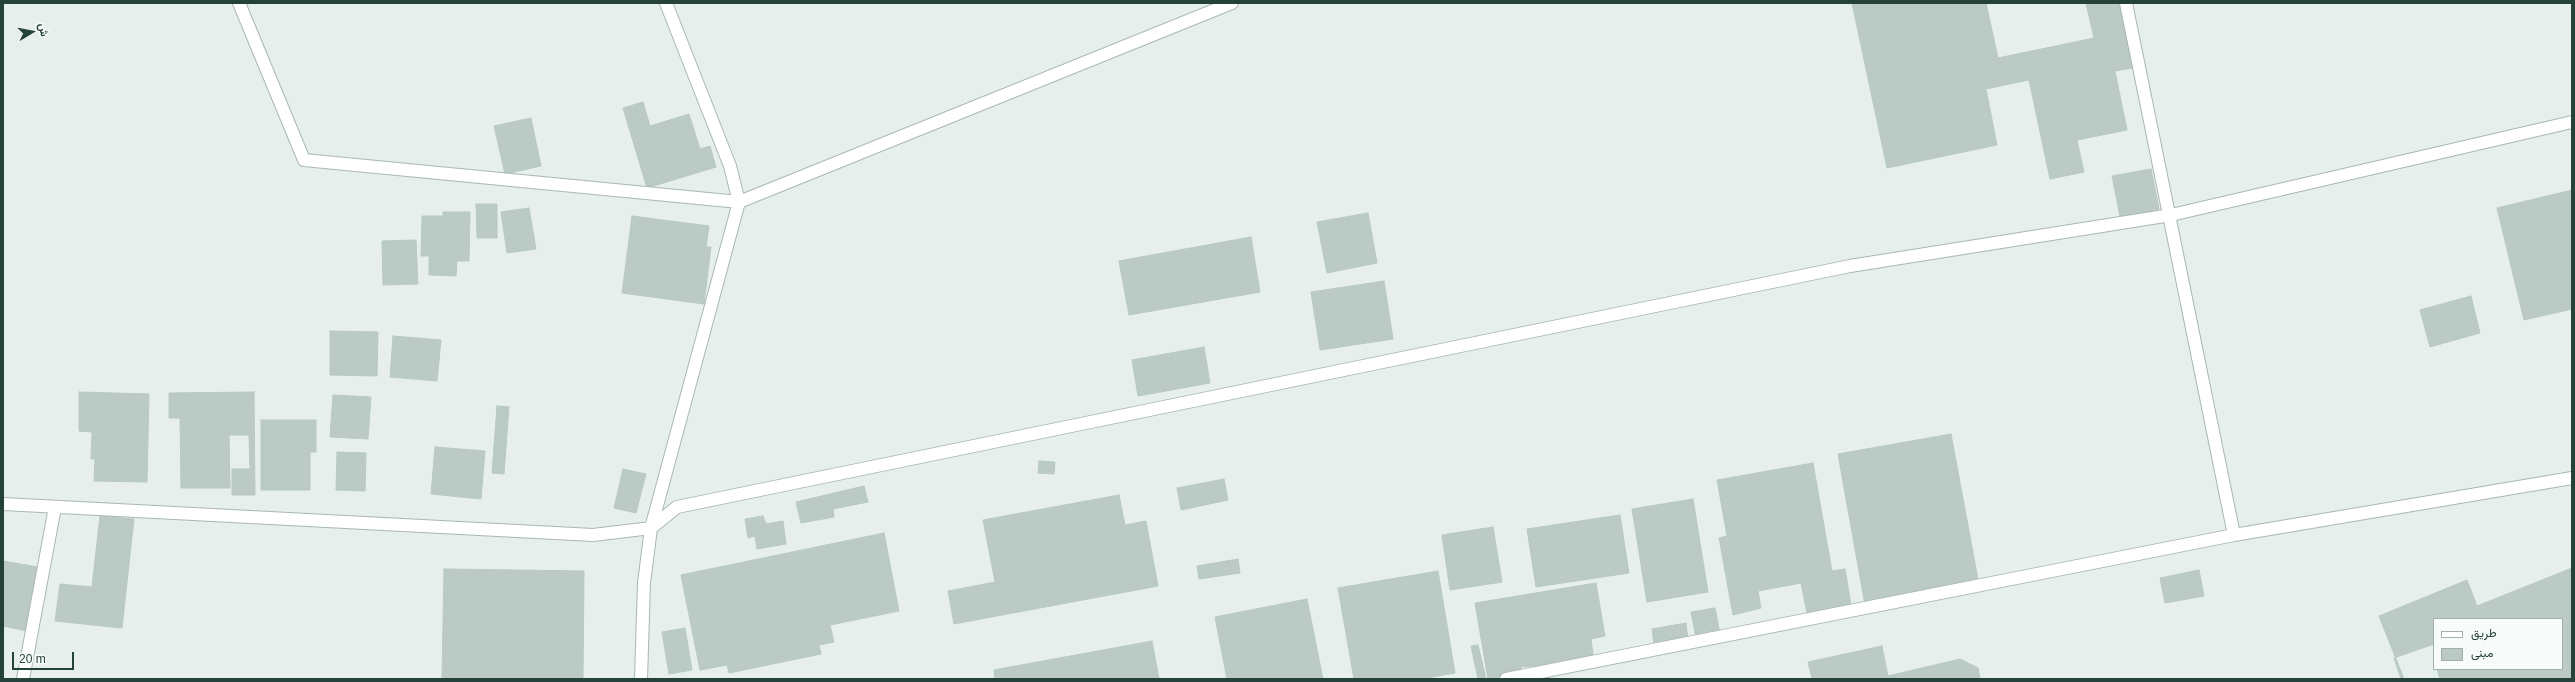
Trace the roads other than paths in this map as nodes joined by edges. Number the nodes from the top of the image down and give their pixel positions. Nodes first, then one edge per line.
1 (239, 3) edge
2 (666, 3) edge
3 (1232, 3) edge
4 (2126, 3) edge
5 (2572, 122) edge
6 (739, 202) junction
7 (2171, 215) junction
8 (2572, 478) edge
9 (3, 504) edge
10 (55, 507) junction
11 (651, 528) junction
12 (2234, 535) junction
13 (23, 679) edge
14 (641, 679) edge
15 (1506, 679) edge

1 - 6 street
2 - 6 street
3 - 6 street
4 - 7 street
5 - 7 street
6 - 11 street
7 - 11 street
7 - 12 street
8 - 12 street
9 - 10 street
10 - 11 street
10 - 13 street
11 - 14 street
12 - 15 street

